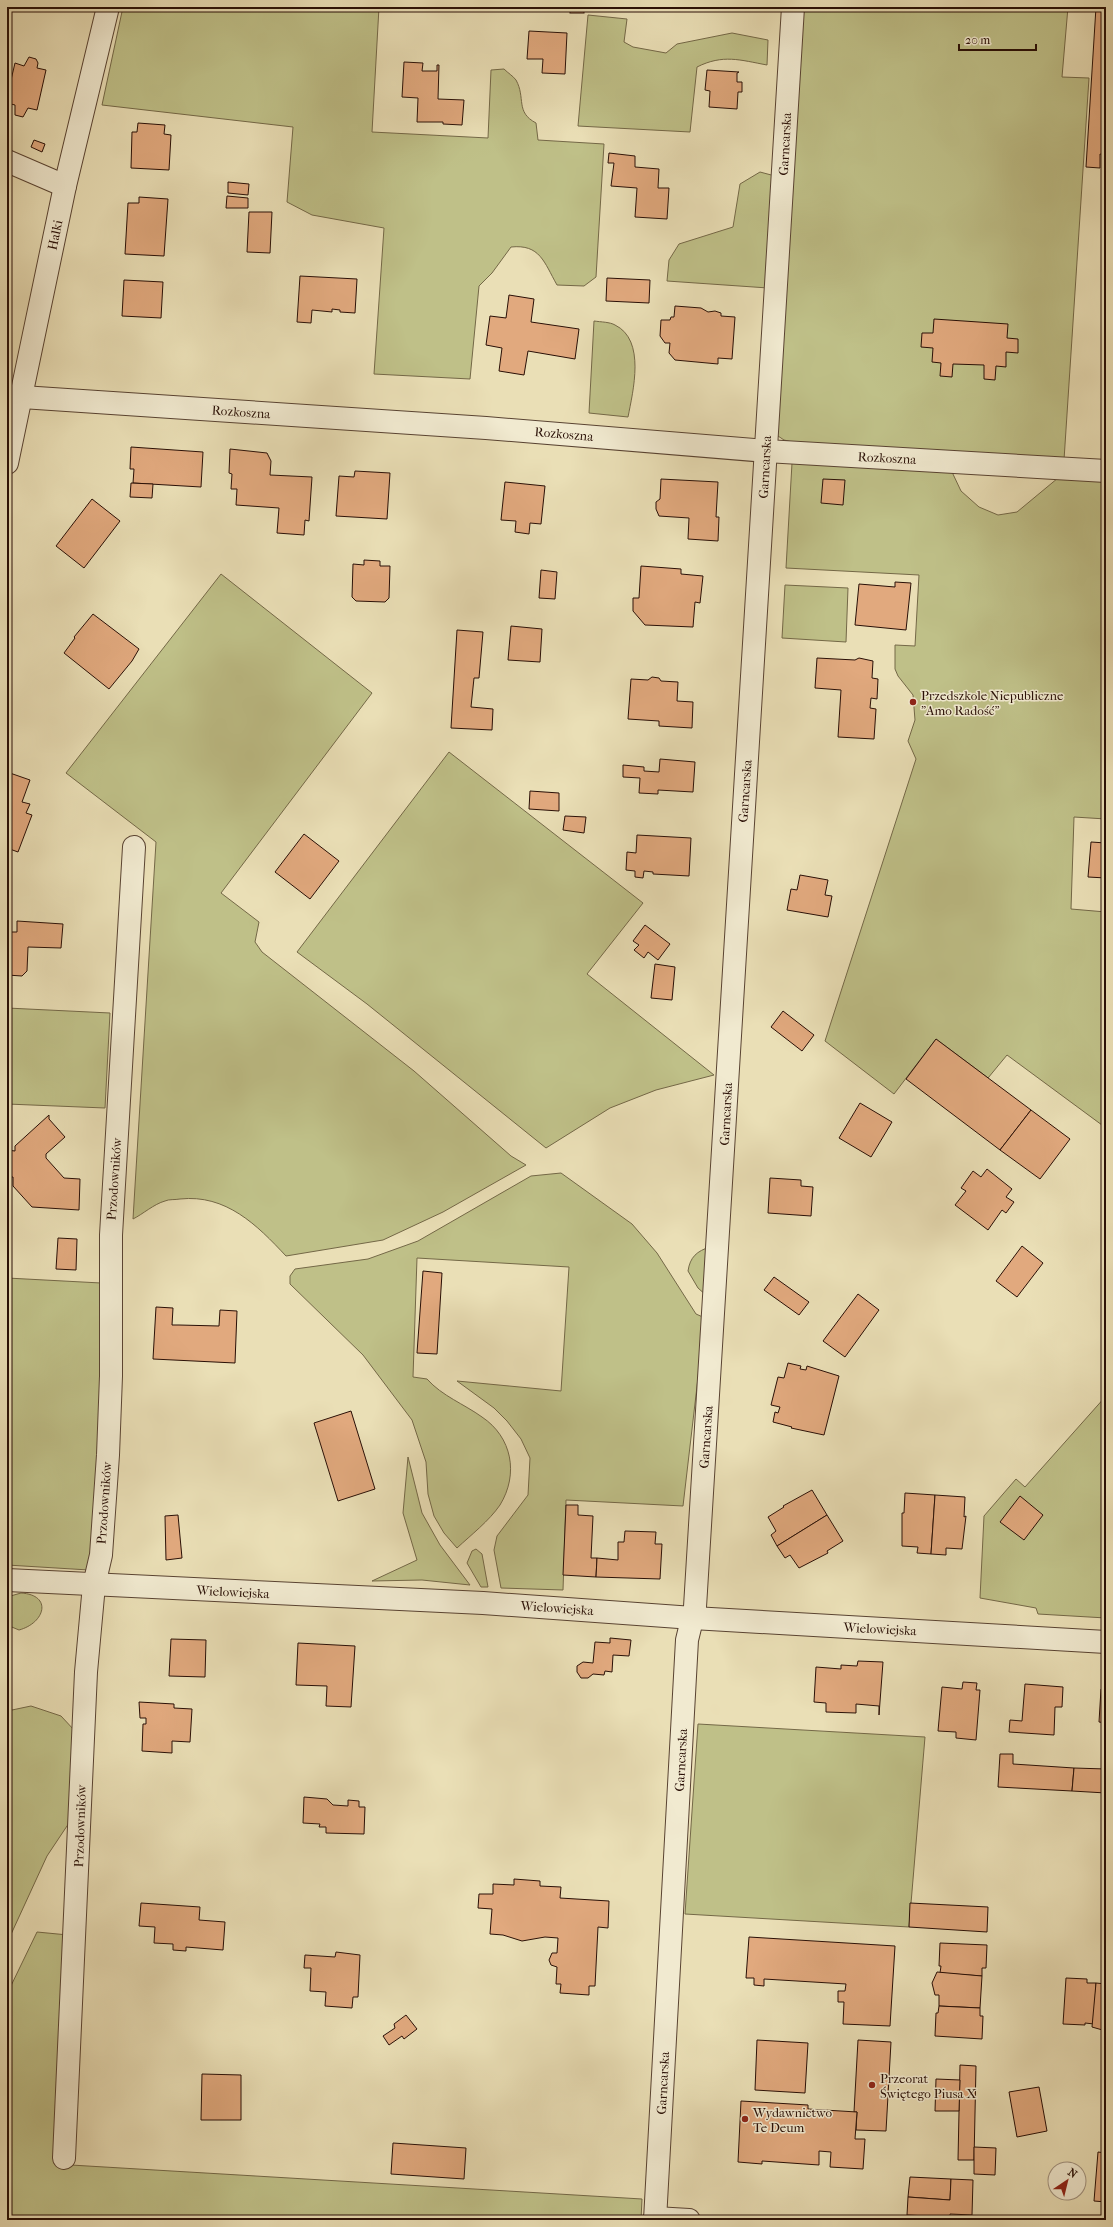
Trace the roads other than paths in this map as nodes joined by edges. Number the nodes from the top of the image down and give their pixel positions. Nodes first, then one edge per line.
1 (108, 7) edge
2 (793, 7) edge
3 (7, 161) edge
4 (65, 186) junction
5 (22, 397) junction
6 (766, 451) junction
7 (7, 463) edge
8 (1106, 471) edge
9 (134, 847) dead end
10 (7, 1581) edge
11 (94, 1584) junction
12 (693, 1618) junction
13 (1106, 1642) edge
14 (64, 2158) dead end
15 (655, 2219) edge
16 (689, 2220) edge

1 - 4 street, Halki
2 - 6 street, Garncarska
3 - 4 street
4 - 5 street, Halki
5 - 6 street, Rozkoszna
5 - 7 street, Halki
6 - 8 street, Rozkoszna
6 - 12 street, Garncarska
9 - 11 street, Przodowników
10 - 11 street, Wielowiejska
11 - 12 street, Wielowiejska
11 - 14 street, Przodowników
12 - 13 street, Wielowiejska
12 - 15 street, Garncarska
15 - 16 street

